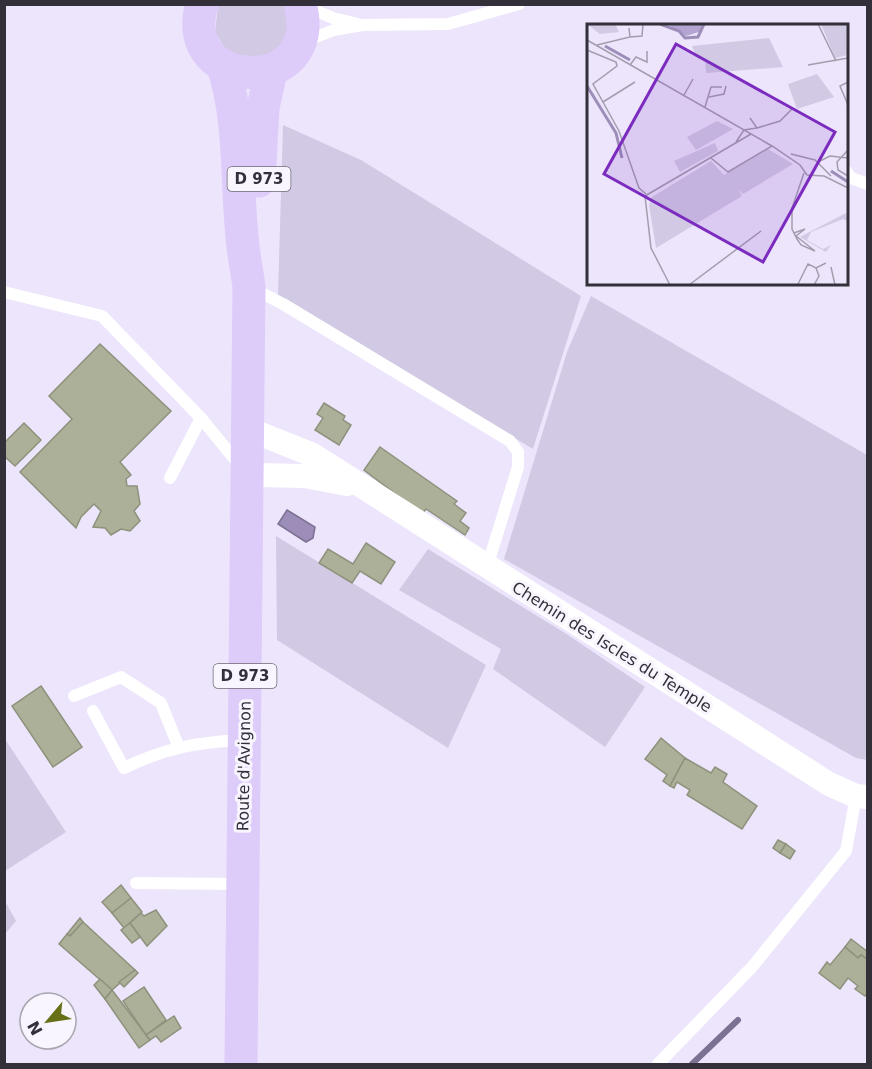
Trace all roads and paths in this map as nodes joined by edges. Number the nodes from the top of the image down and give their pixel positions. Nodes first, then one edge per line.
1 (300, 4) edge
2 (519, 4) edge
3 (200, 5) edge
4 (362, 25) junction
5 (299, 44) junction
6 (223, 66) junction
7 (271, 71) junction
8 (848, 174) edge
9 (867, 184) edge
10 (249, 287) junction
11 (4, 292) edge
12 (201, 418) junction
13 (248, 429) junction
14 (248, 475) junction
15 (170, 478) dead end
16 (360, 487) junction
17 (487, 567) junction
18 (74, 696) dead end
19 (93, 711) dead end
20 (244, 740) junction
21 (179, 748) junction
22 (862, 797) edge
23 (136, 883) dead end
24 (243, 884) junction
25 (241, 1065) edge
26 (658, 1065) edge

1 - 4 lane
1 - 5 main road
2 - 4 lane
3 - 6 main road
4 - 5 lane
5 - 7 main road
6 - 7 main road
6 - 10 main road, Route d'Avignon / D 973
7 - 10 main road, Route d'Avignon / D 973
8 - 9 lane
10 - 13 main road, Route d'Avignon / D 973
10 - 17 lane
11 - 12 lane
12 - 14 lane
12 - 15 lane
13 - 14 main road, Route d'Avignon / D 973
13 - 16 street, Chemin des Iscles du Temple
14 - 16 street, Chemin des Iscles du Temple
14 - 20 main road, Route d'Avignon / D 973
16 - 17 street, Chemin des Iscles du Temple
17 - 22 street, Chemin des Iscles du Temple
18 - 21 lane
19 - 21 lane
20 - 21 lane
20 - 24 main road, Route d'Avignon / D 973
22 - 26 lane
23 - 24 lane
24 - 25 main road, Route d'Avignon / D 973

